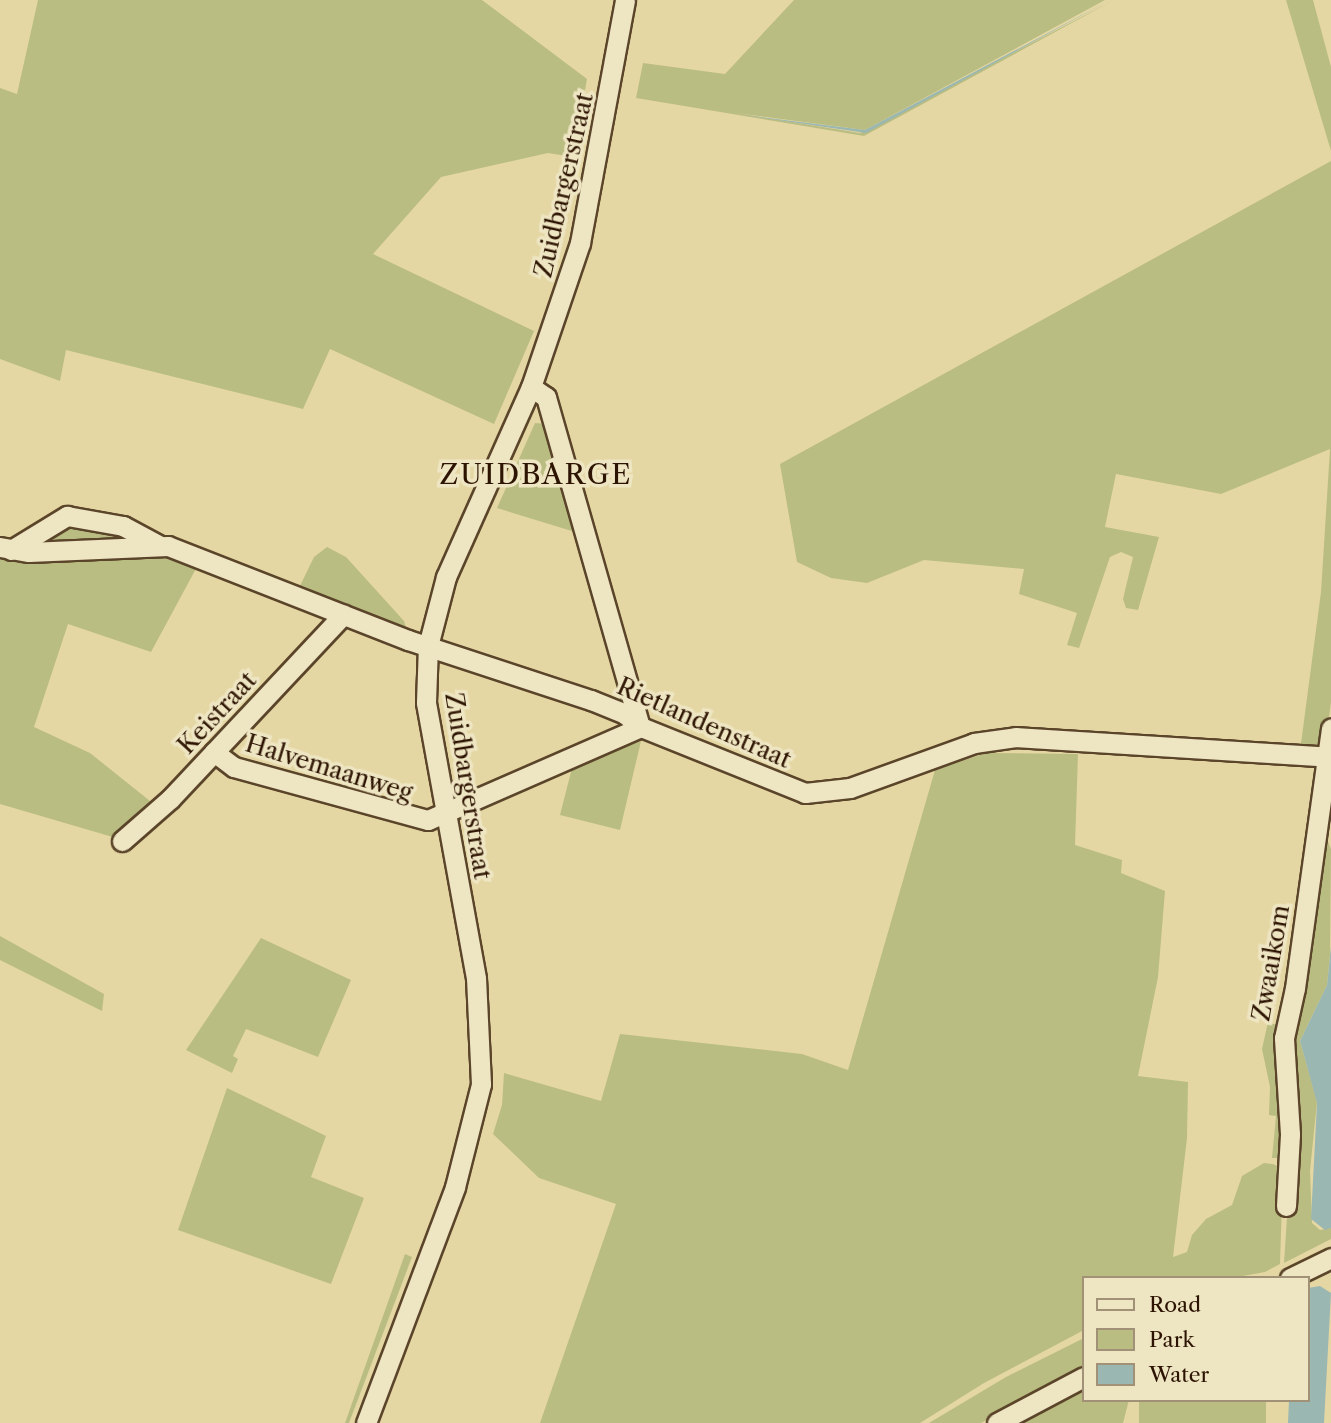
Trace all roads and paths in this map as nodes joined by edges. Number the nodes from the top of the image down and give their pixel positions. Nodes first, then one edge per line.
1 (625, 0) edge
2 (531, 387) junction
3 (158, 545) junction
4 (6, 548) edge
5 (343, 615) junction
6 (428, 646) junction
7 (641, 727) junction
8 (1331, 728) edge
9 (214, 752) junction
10 (1328, 757) edge
11 (446, 815) junction
12 (122, 841) dead end
13 (1286, 1206) dead end
14 (1331, 1258) edge
15 (1294, 1276) edge
16 (1082, 1378) edge
17 (366, 1423) edge
18 (997, 1423) edge

1 - 2 street, Zuidbargerstraat
2 - 6 street, Zuidbargerstraat
2 - 7 street
3 - 4 street, Rietlandenstraat
3 - 4 street, Rietlandenstraat
3 - 5 street, Rietlandenstraat
5 - 6 street, Rietlandenstraat
5 - 9 street, Keistraat
6 - 7 street, Rietlandenstraat
6 - 11 street, Zuidbargerstraat
7 - 10 street, Rietlandenstraat
7 - 11 street, Halvemaanweg
8 - 10 street, Zwaaikom
9 - 11 street, Halvemaanweg
9 - 12 street, Keistraat
10 - 13 street, Zwaaikom
11 - 17 street, Zuidbargerstraat
14 - 15 street
16 - 18 street

